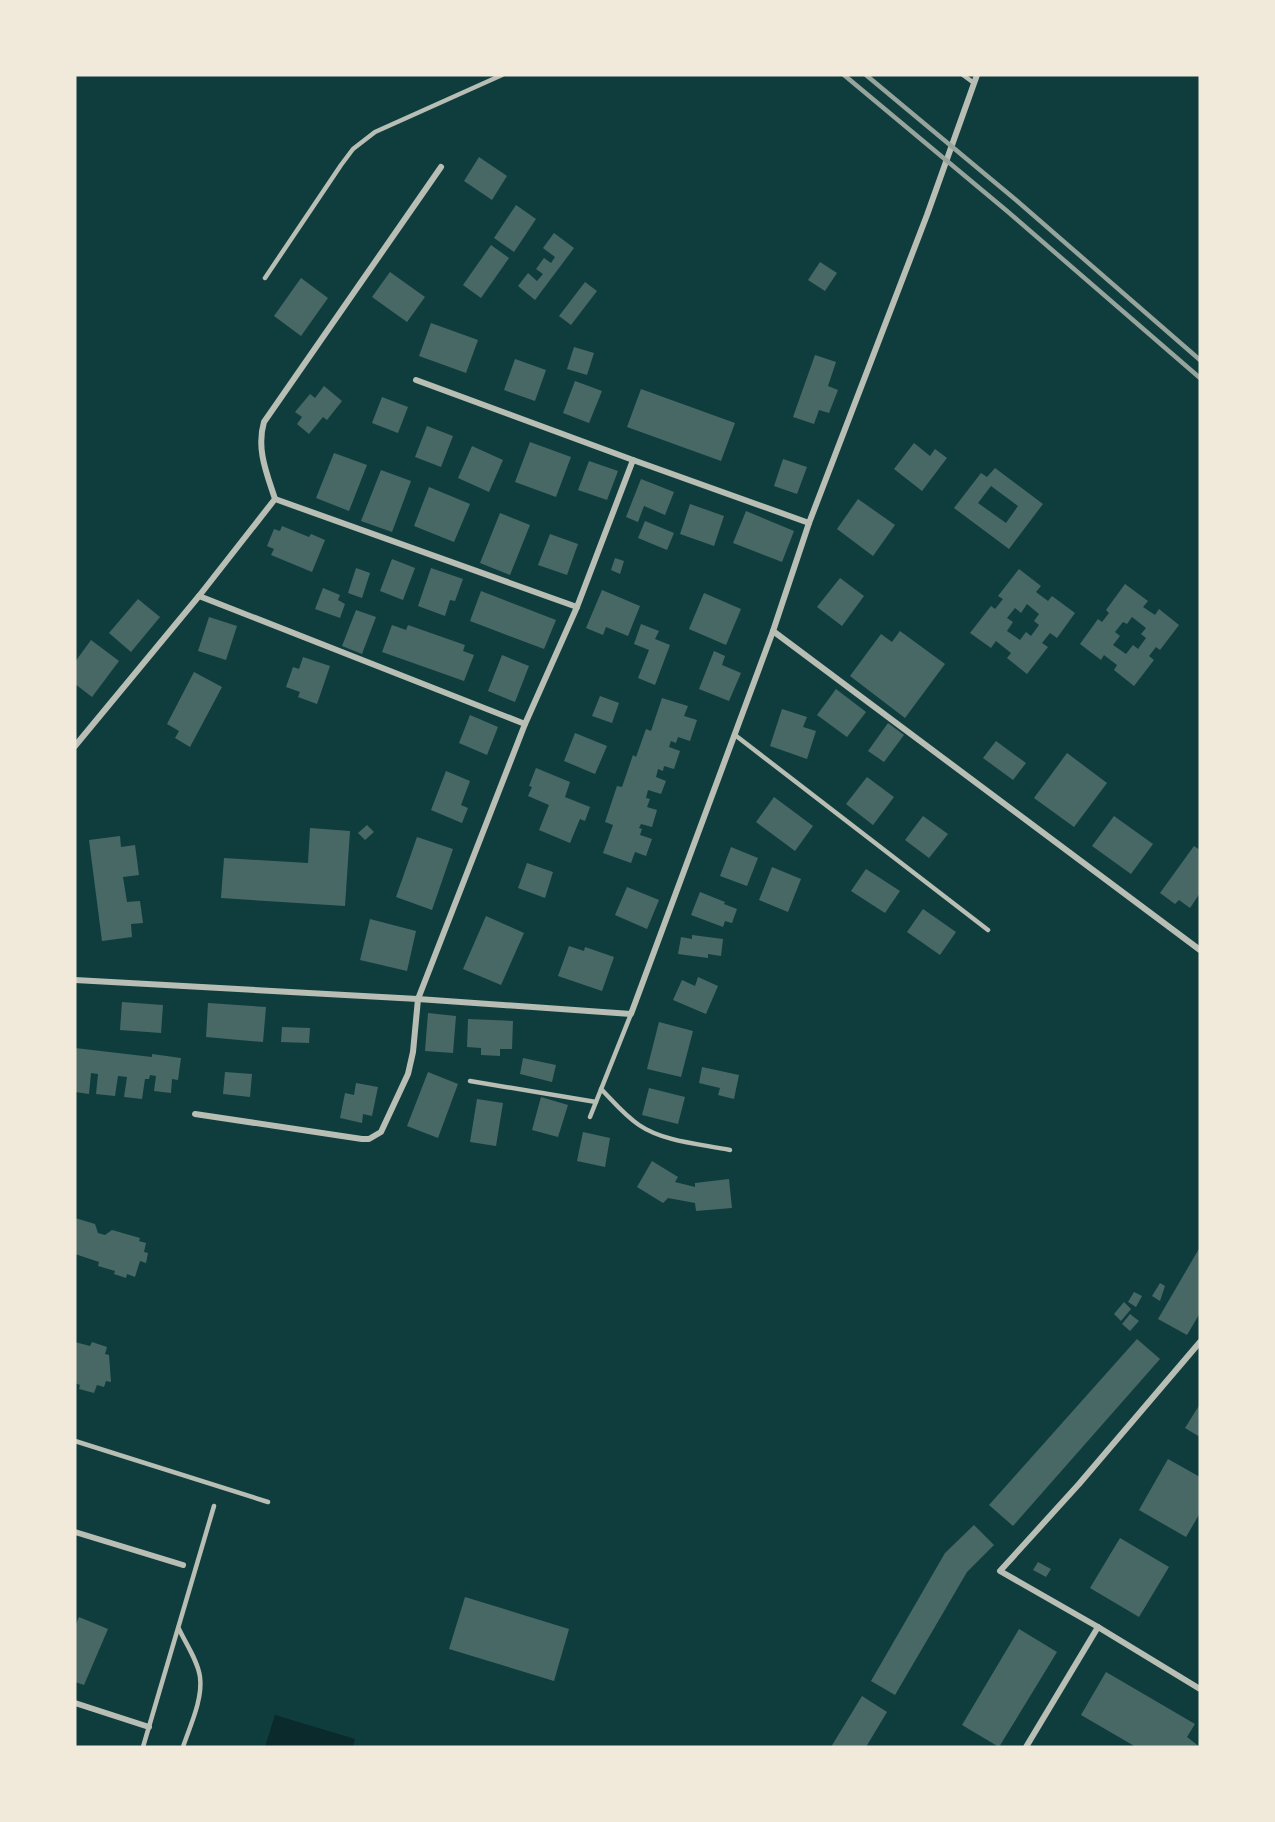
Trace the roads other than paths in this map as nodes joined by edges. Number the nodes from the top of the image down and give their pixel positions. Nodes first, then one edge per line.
1 (502, 75) edge
2 (963, 75) edge
3 (977, 75) edge
4 (974, 83) junction
5 (441, 167) dead end
6 (265, 278) dead end
7 (416, 380) dead end
8 (633, 460) junction
9 (275, 499) junction
10 (809, 523) junction
11 (199, 596) junction
12 (577, 607) junction
13 (773, 631) junction
14 (525, 724) junction
15 (735, 735) junction
16 (75, 746) edge
17 (988, 930) dead end
18 (1200, 950) edge
19 (75, 980) edge
20 (418, 999) junction
21 (631, 1014) junction
22 (470, 1081) dead end
23 (601, 1089) junction
24 (596, 1102) junction
25 (195, 1114) dead end
26 (590, 1117) dead end
27 (730, 1150) dead end
28 (1200, 1342) edge
29 (75, 1441) edge
30 (268, 1502) dead end
31 (214, 1506) dead end
32 (75, 1532) edge
33 (183, 1565) dead end
34 (1098, 1627) junction
35 (178, 1629) junction
36 (1200, 1689) edge
37 (75, 1703) edge
38 (149, 1727) junction
39 (143, 1747) edge
40 (183, 1747) edge
41 (1026, 1747) edge

1 - 6 lane
2 - 4 lane
3 - 4 street
4 - 10 street
5 - 9 street
7 - 8 street
8 - 10 street
8 - 12 street
9 - 11 street
9 - 12 street
10 - 13 street
11 - 14 street
11 - 16 street
12 - 14 street
13 - 15 street
13 - 18 street
14 - 20 street
15 - 17 lane
15 - 21 street
19 - 20 street
20 - 21 street
20 - 25 street
21 - 23 lane
22 - 24 lane
23 - 24 lane
23 - 27 lane
24 - 26 lane
28 - 34 street
29 - 30 lane
31 - 35 lane
32 - 33 street
34 - 36 street
34 - 41 street
35 - 38 lane
35 - 40 lane
37 - 38 street
38 - 39 lane

